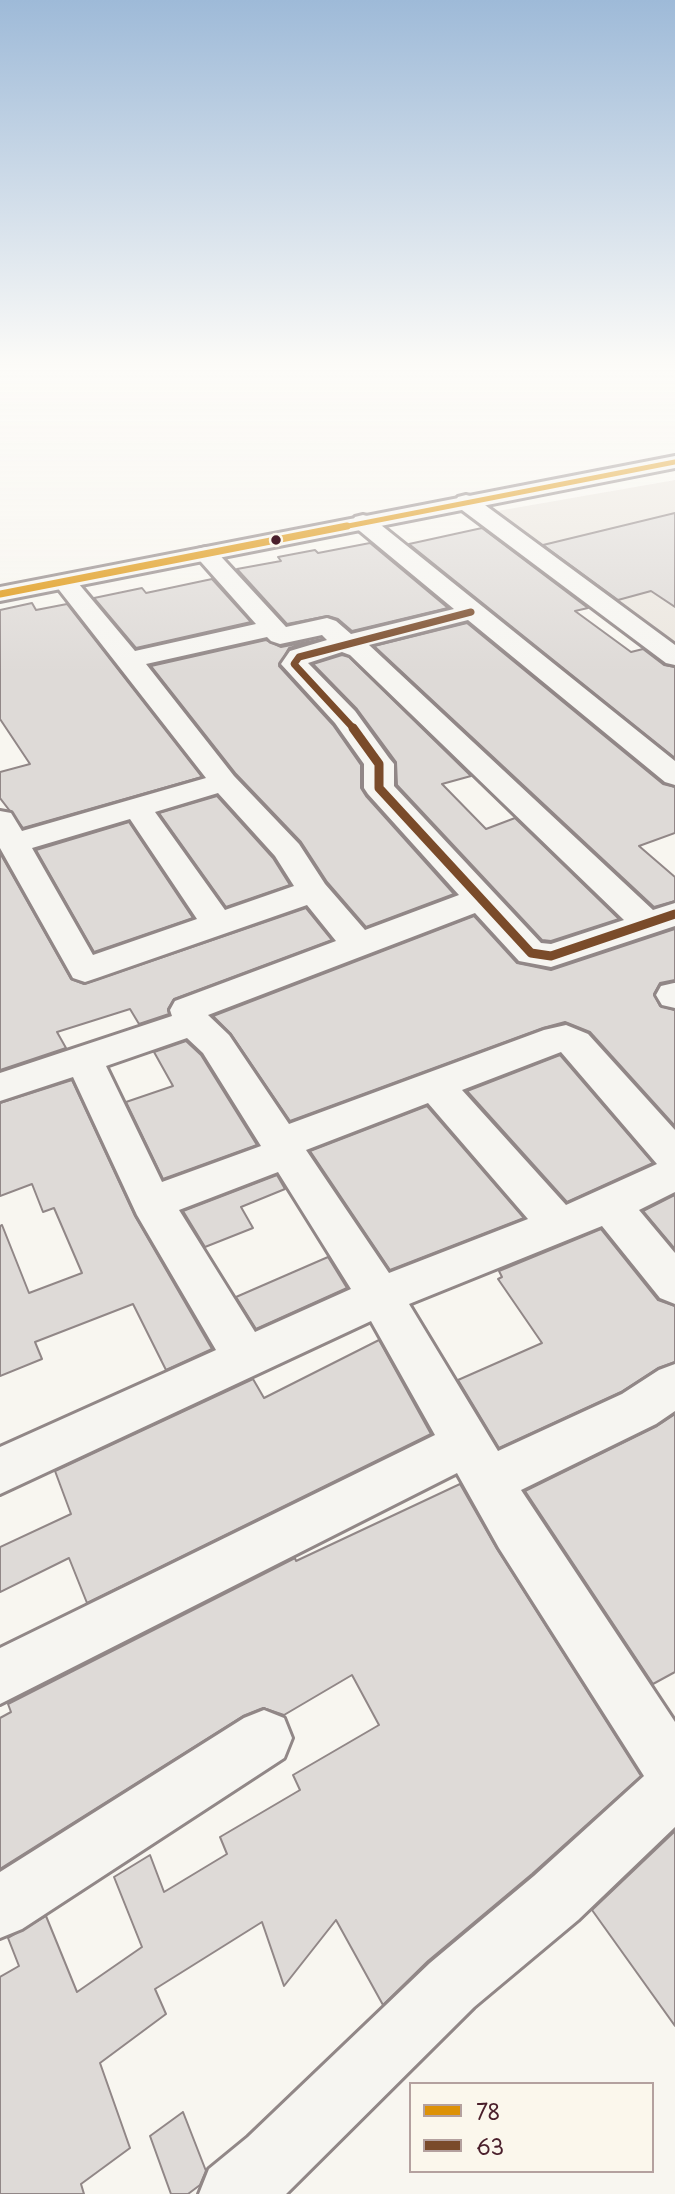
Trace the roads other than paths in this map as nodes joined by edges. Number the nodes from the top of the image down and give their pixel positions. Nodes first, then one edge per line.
1 (642, 468) edge
2 (466, 502) junction
3 (363, 522) junction
4 (206, 554) junction
5 (65, 582) junction
6 (0, 594) edge
7 (471, 612) junction
8 (272, 628) junction
9 (345, 643) junction
10 (675, 657) edge
11 (130, 660) junction
12 (675, 776) edge
13 (223, 782) junction
14 (137, 808) junction
15 (7, 832) edge
16 (313, 891) junction
17 (481, 900) junction
18 (661, 919) edge
19 (218, 925) junction
20 (358, 944) junction
21 (193, 1023) junction
22 (83, 1058) junction
23 (435, 1085) junction
24 (0, 1087) edge
25 (284, 1148) junction
26 (675, 1157) edge
27 (675, 1174) edge
28 (152, 1203) junction
29 (610, 1205) junction
30 (558, 1225) junction
31 (675, 1285) edge
32 (380, 1296) junction
33 (245, 1357) junction
34 (675, 1385) edge
35 (478, 1462) junction
36 (0, 1471) edge
37 (0, 1676) edge
38 (264, 1738) dead end
39 (675, 1773) edge
40 (675, 1787) edge
41 (0, 1906) edge
42 (234, 2194) edge

1 - 2 street
2 - 3 street
2 - 10 street
3 - 4 street
3 - 7 street
4 - 5 street
4 - 8 street
5 - 6 street
5 - 11 street
7 - 9 street
7 - 12 street
8 - 9 street
8 - 11 street
9 - 17 street
9 - 18 street
11 - 13 street
13 - 14 street
13 - 16 street
14 - 15 street
14 - 19 street
15 - 19 street
16 - 19 street
16 - 20 street
17 - 18 street
17 - 20 street
20 - 21 street
21 - 22 street
21 - 25 street
22 - 24 street
22 - 28 street
23 - 25 street
23 - 26 street
23 - 30 street
25 - 28 street
25 - 32 street
27 - 29 street
28 - 33 street
29 - 30 street
29 - 31 street
30 - 32 street
32 - 33 street
32 - 35 street
33 - 36 street
34 - 35 street
35 - 37 street
35 - 39 street
38 - 41 street
40 - 42 street

